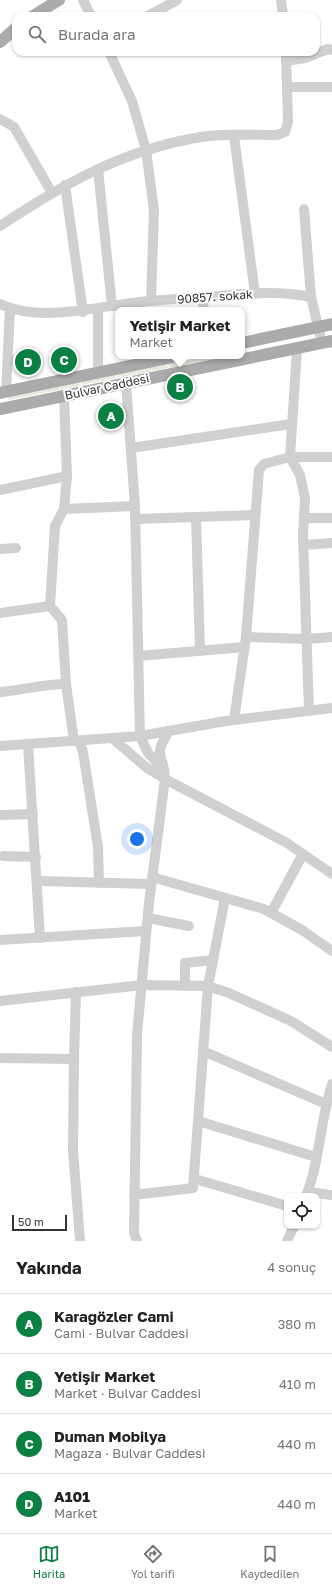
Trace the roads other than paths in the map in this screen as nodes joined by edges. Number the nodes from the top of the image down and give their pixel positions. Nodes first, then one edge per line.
1 (59, 0) edge
2 (83, 0) edge
3 (177, 0) edge
4 (281, 0) edge
5 (40, 12) edge
6 (89, 12) edge
7 (155, 12) edge
8 (282, 12) edge
9 (12, 32) edge
10 (0, 42) edge
11 (332, 50) edge
12 (320, 52) edge
13 (111, 56) edge
14 (286, 56) edge
15 (310, 56) edge
16 (287, 87) junction
17 (332, 87) edge
18 (0, 119) edge
19 (234, 136) junction
20 (146, 150) junction
21 (98, 169) junction
22 (66, 185) junction
23 (52, 193) junction
24 (304, 209) dead end
25 (0, 226) edge
26 (255, 294) junction
27 (202, 297) junction
28 (311, 297) junction
29 (151, 301) junction
30 (5, 306) edge
31 (112, 306) junction
32 (204, 307) edge
33 (98, 309) junction
34 (83, 312) junction
35 (332, 324) edge
36 (318, 327) junction
37 (245, 342) edge
38 (327, 342) edge
39 (297, 348) junction
40 (163, 359) edge
41 (243, 359) edge
42 (245, 359) edge
43 (98, 372) junction
44 (126, 383) junction
45 (3, 392) edge
46 (64, 396) junction
47 (0, 409) edge
48 (291, 424) junction
49 (131, 448) junction
50 (290, 457) junction
51 (332, 457) edge
52 (67, 476) junction
53 (0, 490) edge
54 (135, 506) junction
55 (64, 509) junction
56 (255, 515) junction
57 (196, 517) junction
58 (304, 518) junction
59 (332, 518) edge
60 (135, 519) junction
61 (332, 544) edge
62 (304, 545) junction
63 (16, 548) dead end
64 (0, 549) edge
65 (50, 606) junction
66 (0, 613) edge
67 (332, 637) edge
68 (308, 639) junction
69 (246, 642) junction
70 (200, 651) junction
71 (138, 656) junction
72 (66, 684) junction
73 (0, 692) edge
74 (332, 708) edge
75 (309, 711) junction
76 (234, 720) junction
77 (168, 731) junction
78 (140, 736) junction
79 (112, 738) junction
80 (77, 741) junction
81 (28, 744) junction
82 (0, 746) edge
83 (165, 774) junction
84 (33, 814) junction
85 (0, 815) edge
86 (303, 854) junction
87 (3, 856) dead end
88 (36, 857) junction
89 (332, 874) edge
90 (38, 881) junction
91 (152, 881) junction
92 (98, 883) junction
93 (225, 898) junction
94 (270, 913) junction
95 (148, 918) junction
96 (189, 926) dead end
97 (146, 931) junction
98 (40, 938) junction
99 (0, 940) edge
100 (332, 951) edge
101 (213, 960) junction
102 (142, 985) junction
103 (185, 986) junction
104 (208, 986) junction
105 (76, 992) junction
106 (0, 1001) edge
107 (332, 1047) edge
108 (202, 1051) junction
109 (0, 1058) edge
110 (74, 1059) junction
111 (332, 1084) edge
112 (326, 1104) junction
113 (198, 1121) junction
114 (316, 1157) junction
115 (195, 1179) junction
116 (307, 1193) edge
117 (134, 1195) junction
118 (320, 1195) edge
119 (332, 1195) edge
120 (284, 1205) edge
121 (293, 1229) edge
122 (80, 1241) edge
123 (137, 1241) edge
124 (287, 1241) edge

1 - 5 main road
2 - 6 street
3 - 7 street
4 - 8 street
9 - 10 main road
11 - 12 street
13 - 20 street
14 - 15 street
14 - 16 street
16 - 17 street
16 - 19 street
18 - 23 street
19 - 20 street
19 - 26 street
20 - 21 street
20 - 29 street
21 - 22 street
21 - 31 street
22 - 23 street
22 - 34 street
23 - 25 street
24 - 28 street
26 - 27 street, 90857. sokak
26 - 28 street, 90857. sokak
27 - 29 street, 90857. sokak
27 - 32 street
28 - 36 street
29 - 31 street, 90857. sokak
30 - 34 street, 90857. sokak
30 - 45 street
31 - 33 street, 90857. sokak
33 - 34 street, 90857. sokak
33 - 43 street
35 - 36 main road
36 - 37 main road
36 - 38 street
38 - 39 main road, Bulvar Caddesi
39 - 42 main road, Bulvar Caddesi
39 - 48 street
40 - 43 main road
41 - 44 main road, Bulvar Caddesi
43 - 45 main road
44 - 46 main road, Bulvar Caddesi
44 - 49 street
46 - 47 main road, Bulvar Caddesi
46 - 52 street
48 - 49 street
48 - 50 street
49 - 54 street
50 - 51 street
50 - 56 street
50 - 58 street
52 - 53 street
52 - 55 street
54 - 55 street
54 - 60 street
55 - 65 street
56 - 57 street
56 - 69 street
57 - 60 street
57 - 70 street
58 - 59 street
58 - 62 street
60 - 71 street
61 - 62 street
62 - 68 street
63 - 64 street
65 - 66 street
65 - 72 street
67 - 68 street
68 - 69 street
68 - 75 street
69 - 70 street
69 - 76 street
70 - 71 street
71 - 78 street
72 - 73 street
72 - 80 street
74 - 75 street
75 - 76 street
76 - 77 street
77 - 78 street
77 - 83 street
78 - 79 street
78 - 83 street
79 - 80 street
79 - 83 street
80 - 81 street
80 - 92 street
81 - 82 street
81 - 84 street
83 - 86 street
83 - 91 street
84 - 85 street
84 - 88 street
86 - 89 street
86 - 94 street
87 - 88 street
88 - 90 street
90 - 92 street
90 - 98 street
91 - 92 street
91 - 93 street
91 - 95 street
93 - 94 street
93 - 101 street
94 - 100 street
95 - 96 street
95 - 97 street
97 - 98 street
97 - 102 street
98 - 99 street
101 - 103 street
101 - 104 street
102 - 103 street
102 - 105 street
102 - 117 street
103 - 104 street
104 - 107 street
104 - 108 street
105 - 106 street
105 - 110 street
108 - 112 street
108 - 113 street
109 - 110 street
110 - 122 street
111 - 112 street
112 - 114 street
113 - 114 street
113 - 115 street
114 - 116 street
115 - 117 street
115 - 120 street
117 - 123 street
118 - 119 street
121 - 124 street

